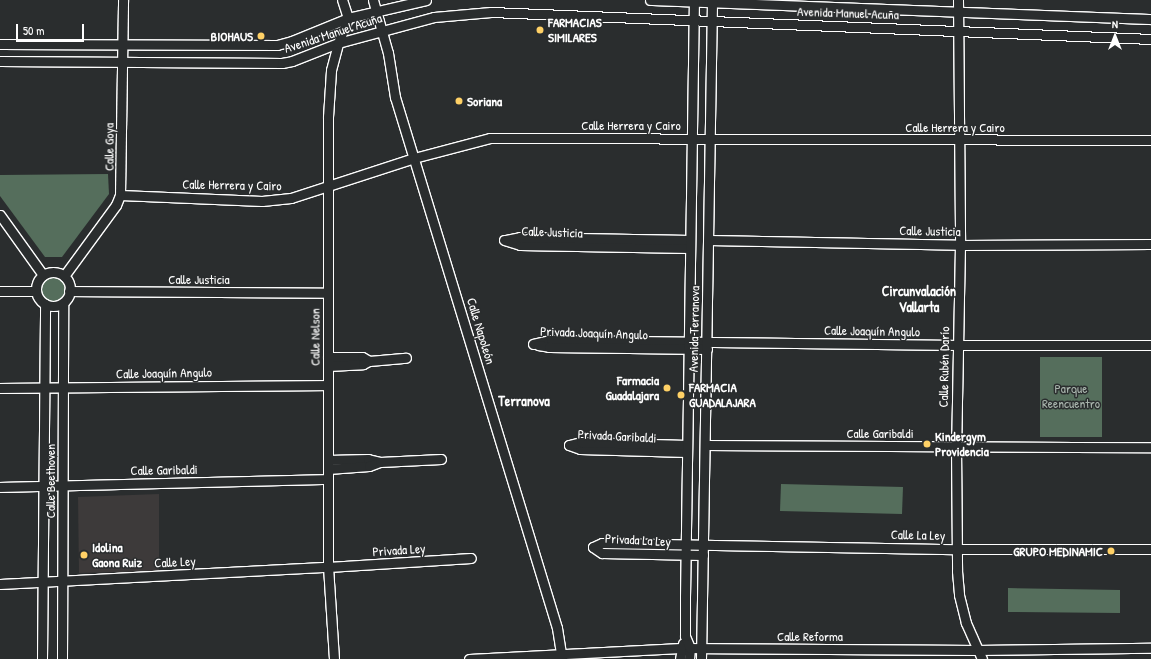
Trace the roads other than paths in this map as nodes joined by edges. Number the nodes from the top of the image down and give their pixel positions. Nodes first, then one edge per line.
1 (123, 0) edge
2 (342, 0) edge
3 (373, 0) edge
4 (426, 0) edge
5 (650, 0) edge
6 (958, 0) edge
7 (694, 1) edge
8 (712, 1) edge
9 (376, 11) junction
10 (958, 11) junction
11 (348, 18) junction
12 (1151, 19) edge
13 (694, 20) junction
14 (712, 21) junction
15 (382, 31) junction
16 (958, 31) junction
17 (1151, 39) edge
18 (338, 42) junction
19 (0, 44) edge
20 (122, 44) junction
21 (0, 61) edge
22 (122, 61) junction
23 (692, 138) junction
24 (710, 138) junction
25 (959, 140) junction
26 (1151, 140) edge
27 (414, 158) junction
28 (328, 186) junction
29 (120, 195) junction
30 (0, 214) edge
31 (708, 240) junction
32 (624, 243) junction
33 (690, 244) junction
34 (1151, 244) edge
35 (960, 245) junction
36 (43, 275) junction
37 (64, 276) junction
38 (0, 291) edge
39 (36, 292) junction
40 (70, 292) junction
41 (328, 293) junction
42 (62, 303) junction
43 (45, 304) junction
44 (958, 345) junction
45 (1151, 345) edge
46 (689, 346) junction
47 (707, 346) junction
48 (406, 358) dead end
49 (328, 361) junction
50 (328, 385) junction
51 (44, 387) junction
52 (62, 387) junction
53 (0, 388) edge
54 (705, 445) junction
55 (956, 446) junction
56 (1151, 447) edge
57 (660, 448) junction
58 (687, 449) junction
59 (441, 459) dead end
60 (328, 464) junction
61 (328, 479) junction
62 (44, 486) junction
63 (63, 486) junction
64 (0, 487) edge
65 (637, 549) dead end
66 (956, 549) junction
67 (1151, 549) edge
68 (686, 550) junction
69 (703, 550) junction
70 (471, 558) dead end
71 (328, 567) junction
72 (64, 581) junction
73 (43, 582) junction
74 (0, 584) edge
75 (686, 648) junction
76 (701, 648) junction
77 (1151, 648) edge
78 (977, 650) junction
79 (562, 657) edge
80 (42, 659) edge
81 (62, 659) edge
82 (334, 659) edge
83 (469, 659) edge
84 (680, 659) edge
85 (689, 659) edge
86 (701, 659) edge
87 (982, 659) edge

1 - 20 street, Calle Goya
2 - 11 street
3 - 9 street, Calle Napoleón
4 - 9 street, Avenida Manuel Acuña
5 - 7 street, Avenida Manuel Acuña
6 - 10 street, Calle Rubén Darío
7 - 8 street, Avenida Manuel Acuña
7 - 13 street, Avenida Terranova
8 - 10 street, Avenida Manuel Acuña
8 - 14 street, Avenida Terranova
9 - 11 street, Avenida Manuel Acuña
9 - 15 street, Calle Napoleón
10 - 12 street, Avenida Manuel Acuña
10 - 16 street, Calle Rubén Darío
11 - 18 street, Calle Nelson
11 - 20 street, Avenida Manuel Acuña
13 - 14 street, Avenida Manuel Acuña
13 - 15 street, Avenida Manuel Acuña
13 - 23 street, Avenida Terranova
14 - 16 street, Avenida Manuel Acuña
14 - 24 street, Avenida Terranova
15 - 18 street, Avenida Manuel Acuña
15 - 27 street, Calle Napoleón
16 - 17 street, Avenida Manuel Acuña
16 - 25 street, Calle Rubén Darío
18 - 22 street, Avenida Manuel Acuña
18 - 28 street, Calle Nelson
19 - 20 street, Avenida Manuel Acuña
20 - 22 street, Calle Goya
21 - 22 street, Avenida Manuel Acuña
22 - 29 street, Calle Goya
23 - 24 street, Calle Herrera y Cairo
23 - 27 street, Calle Herrera y Cairo
23 - 33 street, Avenida Terranova
24 - 25 street, Calle Herrera y Cairo
24 - 31 street, Avenida Terranova
25 - 26 street, Calle Herrera y Cairo
25 - 35 street, Calle Rubén Darío
27 - 28 street, Calle Herrera y Cairo
27 - 79 street, Calle Napoleón
28 - 29 street, Calle Herrera y Cairo
28 - 41 street, Calle Nelson
29 - 37 street, Calle Goya
30 - 36 street
31 - 35 street, Calle Justicia
31 - 47 street, Avenida Terranova
32 - 32 street, Calle Justicia
32 - 33 street, Calle Justicia
33 - 46 street, Avenida Terranova
34 - 35 street, Calle Justicia
35 - 44 street, Calle Rubén Darío
36 - 37 street
36 - 39 street
37 - 40 street
38 - 39 street
39 - 43 street
40 - 41 street, Calle Justicia
40 - 42 street
41 - 49 street, Calle Nelson
42 - 43 street
42 - 52 street, Calle Beethoven
43 - 51 street, Calle Beethoven
44 - 45 street, Calle Joaquín Angulo
44 - 47 street, Calle Joaquín Angulo
44 - 55 street, Calle Rubén Darío
46 - 46 street, Privada Joaquín Angulo
46 - 47 street, Calle Joaquín Angulo
46 - 58 street, Avenida Terranova
47 - 54 street, Avenida Terranova
48 - 49 street
49 - 50 street, Calle Nelson
50 - 52 street, Calle Joaquín Angulo
50 - 60 street, Calle Nelson
51 - 52 street, Calle Joaquín Angulo
51 - 53 street, Calle Joaquín Angulo
51 - 62 street, Calle Beethoven
52 - 63 street, Calle Beethoven
54 - 55 street, Calle Garibaldi
54 - 69 street, Avenida Terranova
55 - 56 street, Calle Garibaldi
55 - 66 street, Calle Rubén Darío
57 - 57 street, Privada Garibaldi
57 - 58 street, Privada Garibaldi
58 - 68 street, Avenida Terranova
59 - 60 street
60 - 61 street, Calle Nelson
61 - 63 street, Calle Garibaldi
61 - 71 street, Calle Nelson
62 - 63 street, Calle Garibaldi
62 - 64 street, Calle Garibaldi
62 - 73 street, Calle Beethoven
63 - 72 street, Calle Beethoven
65 - 68 street, Privada La Ley
66 - 67 street, Calle La Ley
66 - 69 street, Calle La Ley
66 - 78 street, Calle Rubén Darío
68 - 69 street, Privada La Ley
68 - 75 street, Avenida Terranova
69 - 76 street, Avenida Terranova
70 - 71 street, Privada Ley
71 - 72 street, Calle Ley
71 - 82 street, Calle Nelson
72 - 73 street, Calle Ley
72 - 81 street, Calle Beethoven
73 - 74 street, Calle Ley
73 - 80 street, Calle Beethoven
75 - 76 street, Calle Reforma
75 - 79 street, Calle Reforma
75 - 84 street, Avenida Terranova
75 - 85 street, Avenida Terranova
76 - 78 street, Calle Reforma
76 - 86 street, Avenida Terranova
77 - 78 street, Calle Reforma
78 - 87 street, Calle Rubén Darío
79 - 83 street, Calle Reforma

